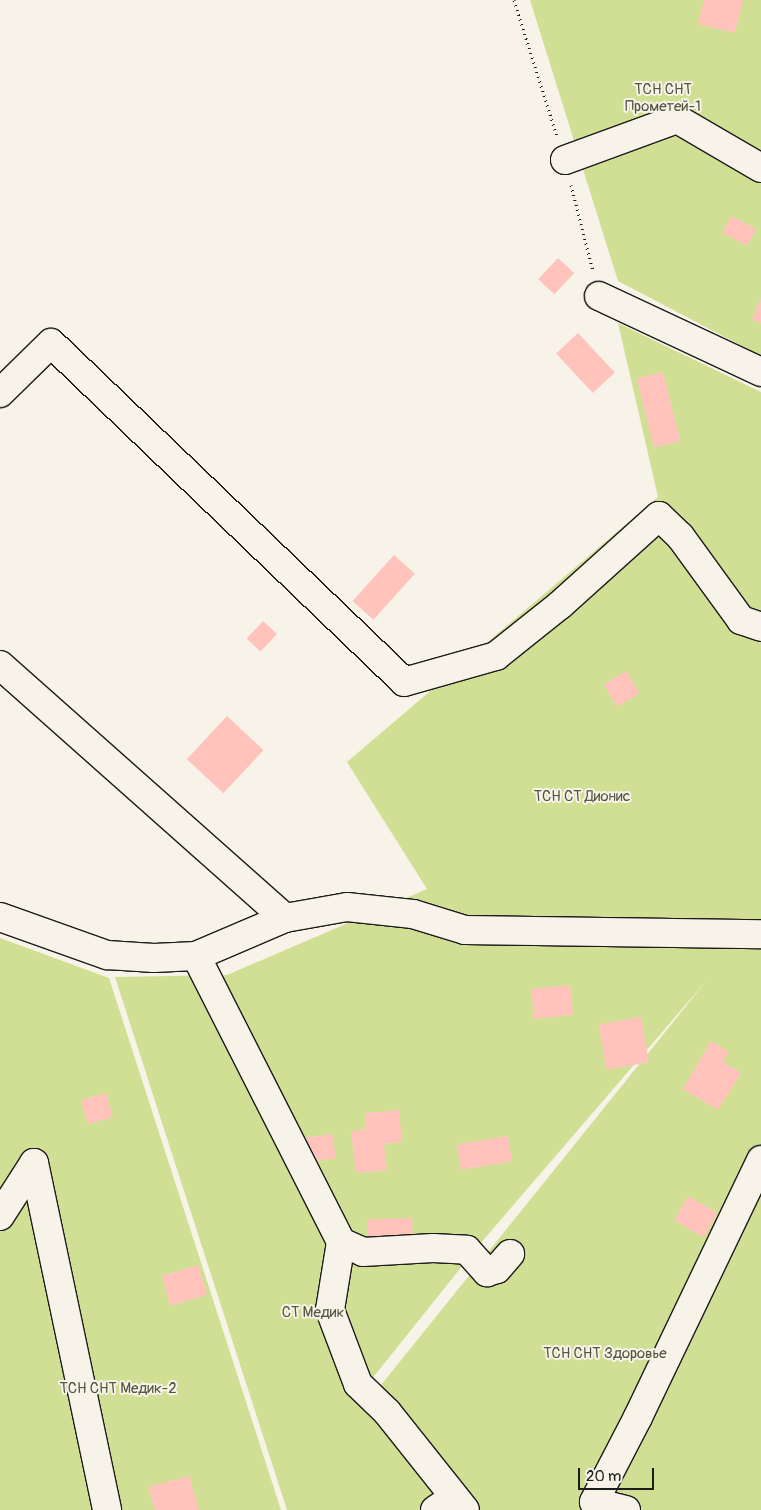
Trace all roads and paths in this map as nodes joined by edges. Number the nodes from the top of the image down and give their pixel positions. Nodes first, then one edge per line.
1 (565, 160) dead end
2 (761, 168) edge
3 (599, 296) dead end
4 (761, 372) edge
5 (0, 393) edge
6 (761, 627) edge
7 (0, 665) edge
8 (0, 916) edge
9 (285, 918) junction
10 (761, 934) edge
11 (196, 956) junction
12 (761, 1160) edge
13 (0, 1216) edge
14 (342, 1242) junction
15 (510, 1254) dead end
16 (452, 1506) edge
17 (592, 1506) edge
18 (107, 1510) edge
19 (626, 1510) edge

1 - 2 street
3 - 4 street
5 - 6 street
7 - 9 street
8 - 11 street
9 - 10 street
9 - 11 street
11 - 14 street
12 - 17 street
13 - 18 street
14 - 15 street
14 - 16 street
17 - 19 street

